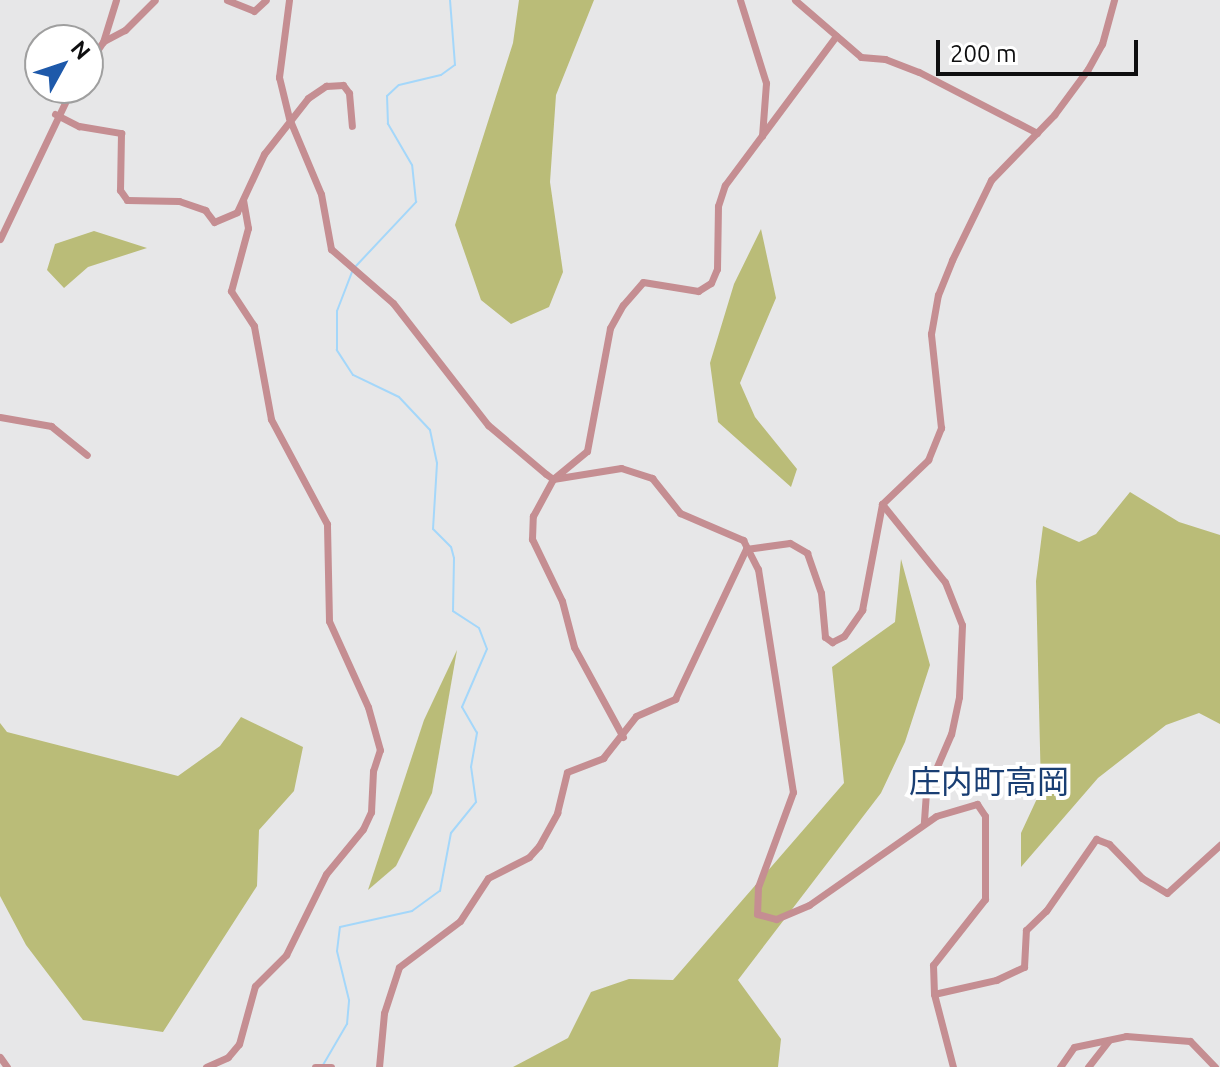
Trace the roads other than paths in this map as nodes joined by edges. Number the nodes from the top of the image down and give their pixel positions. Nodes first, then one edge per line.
1 (116, 0) edge
2 (155, 0) edge
3 (227, 0) edge
4 (266, 0) edge
5 (289, 0) edge
6 (740, 0) edge
7 (795, 0) edge
8 (1114, 0) edge
9 (836, 36) junction
10 (104, 39) edge
11 (104, 41) edge
12 (62, 104) edge
13 (55, 114) junction
14 (289, 118) junction
15 (352, 126) dead end
16 (1037, 133) junction
17 (762, 138) junction
18 (243, 200) junction
19 (0, 239) edge
20 (0, 417) edge
21 (87, 455) dead end
22 (553, 479) junction
23 (882, 504) junction
24 (746, 549) junction
25 (623, 737) junction
26 (924, 823) junction
27 (1220, 845) edge
28 (934, 994) junction
29 (1111, 1039) junction
30 (0, 1057) edge
31 (7, 1067) edge
32 (206, 1067) edge
33 (315, 1067) edge
34 (331, 1067) edge
35 (379, 1067) edge
36 (953, 1067) edge
37 (1060, 1067) edge
38 (1088, 1067) edge
39 (1215, 1067) edge

1 - 10 street
2 - 11 street
3 - 4 street
5 - 14 street
6 - 17 street
7 - 9 street
8 - 16 street
9 - 16 street
9 - 17 street
12 - 13 street
13 - 18 street
13 - 19 street
14 - 15 street
14 - 18 street
14 - 22 street
16 - 23 street
17 - 22 street
18 - 32 street
20 - 21 street
22 - 24 street
22 - 25 street
23 - 24 street
23 - 26 street
24 - 25 street
24 - 26 street
25 - 35 street
26 - 28 street
27 - 28 street
28 - 36 street
29 - 37 street
29 - 38 street
29 - 39 street
30 - 31 street
33 - 34 street

